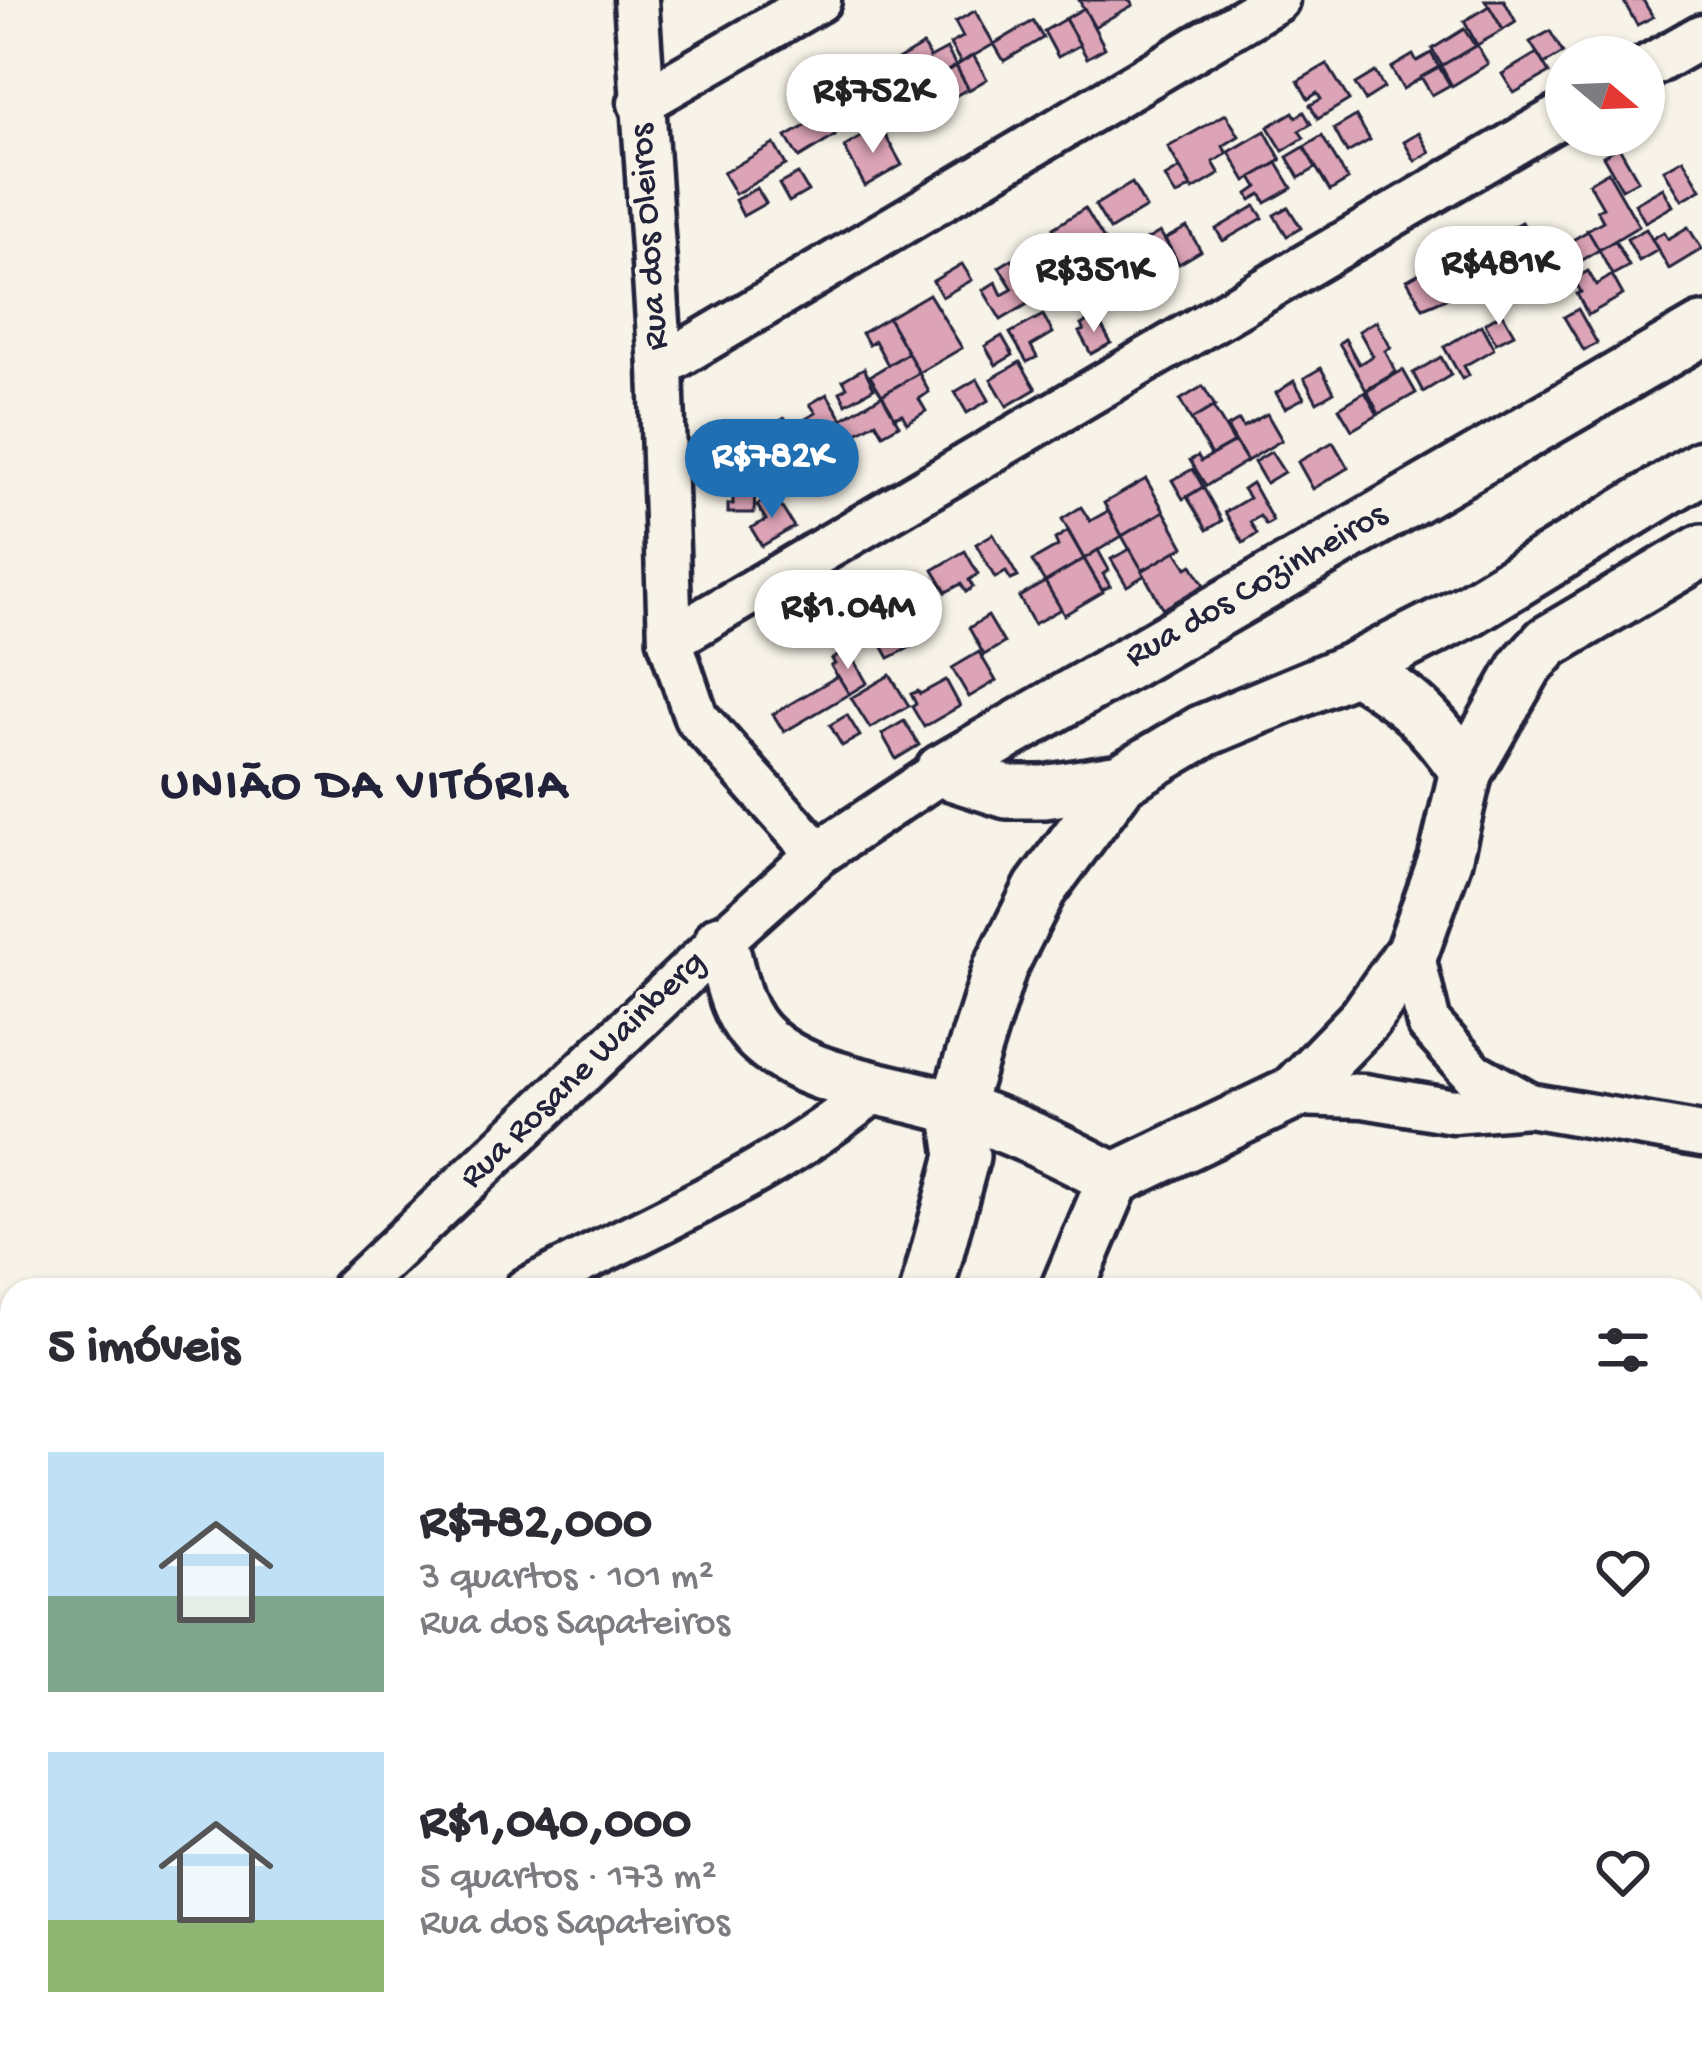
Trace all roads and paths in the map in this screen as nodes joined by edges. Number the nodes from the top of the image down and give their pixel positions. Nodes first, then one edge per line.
1 (635, 0) edge
2 (819, 0) edge
3 (1276, 0) edge
4 (1702, 36) edge
5 (1665, 57) edge
6 (640, 103) junction
7 (1545, 125) edge
8 (1702, 330) edge
9 (661, 366) junction
10 (1702, 467) edge
11 (1702, 551) edge
12 (670, 640) junction
13 (1355, 668) junction
14 (942, 771) junction
15 (1466, 771) junction
16 (1120, 780) junction
17 (818, 854) junction
18 (721, 941) junction
19 (1412, 952) junction
20 (878, 1087) junction
21 (1292, 1094) junction
22 (1529, 1105) junction
23 (956, 1108) junction
24 (1702, 1135) edge
25 (1114, 1179) junction
26 (605, 1247) junction
27 (365, 1278) edge
28 (548, 1278) edge
29 (596, 1278) edge
30 (930, 1278) edge
31 (1072, 1278) edge

1 - 6 street, Rua dos Oleiros
2 - 6 street
3 - 9 street
4 - 5 street
6 - 9 street, Rua dos Oleiros
7 - 12 street
8 - 14 street, Rua dos Cozinheiros
9 - 12 street, Rua dos Oleiros
10 - 13 street
11 - 15 street
12 - 17 street, Rua dos Oleiros
13 - 15 street
13 - 16 street
14 - 16 street
14 - 17 street, Rua dos Cozinheiros
15 - 19 street
16 - 23 street
17 - 18 street, Rua Rosane Wainberg
18 - 20 street
18 - 27 street, Rua Rosane Wainberg
19 - 21 street
19 - 22 street
20 - 23 street
20 - 26 street
21 - 22 street
21 - 25 street
22 - 24 street
23 - 25 street
23 - 30 street
25 - 31 street
26 - 28 street
26 - 29 street

